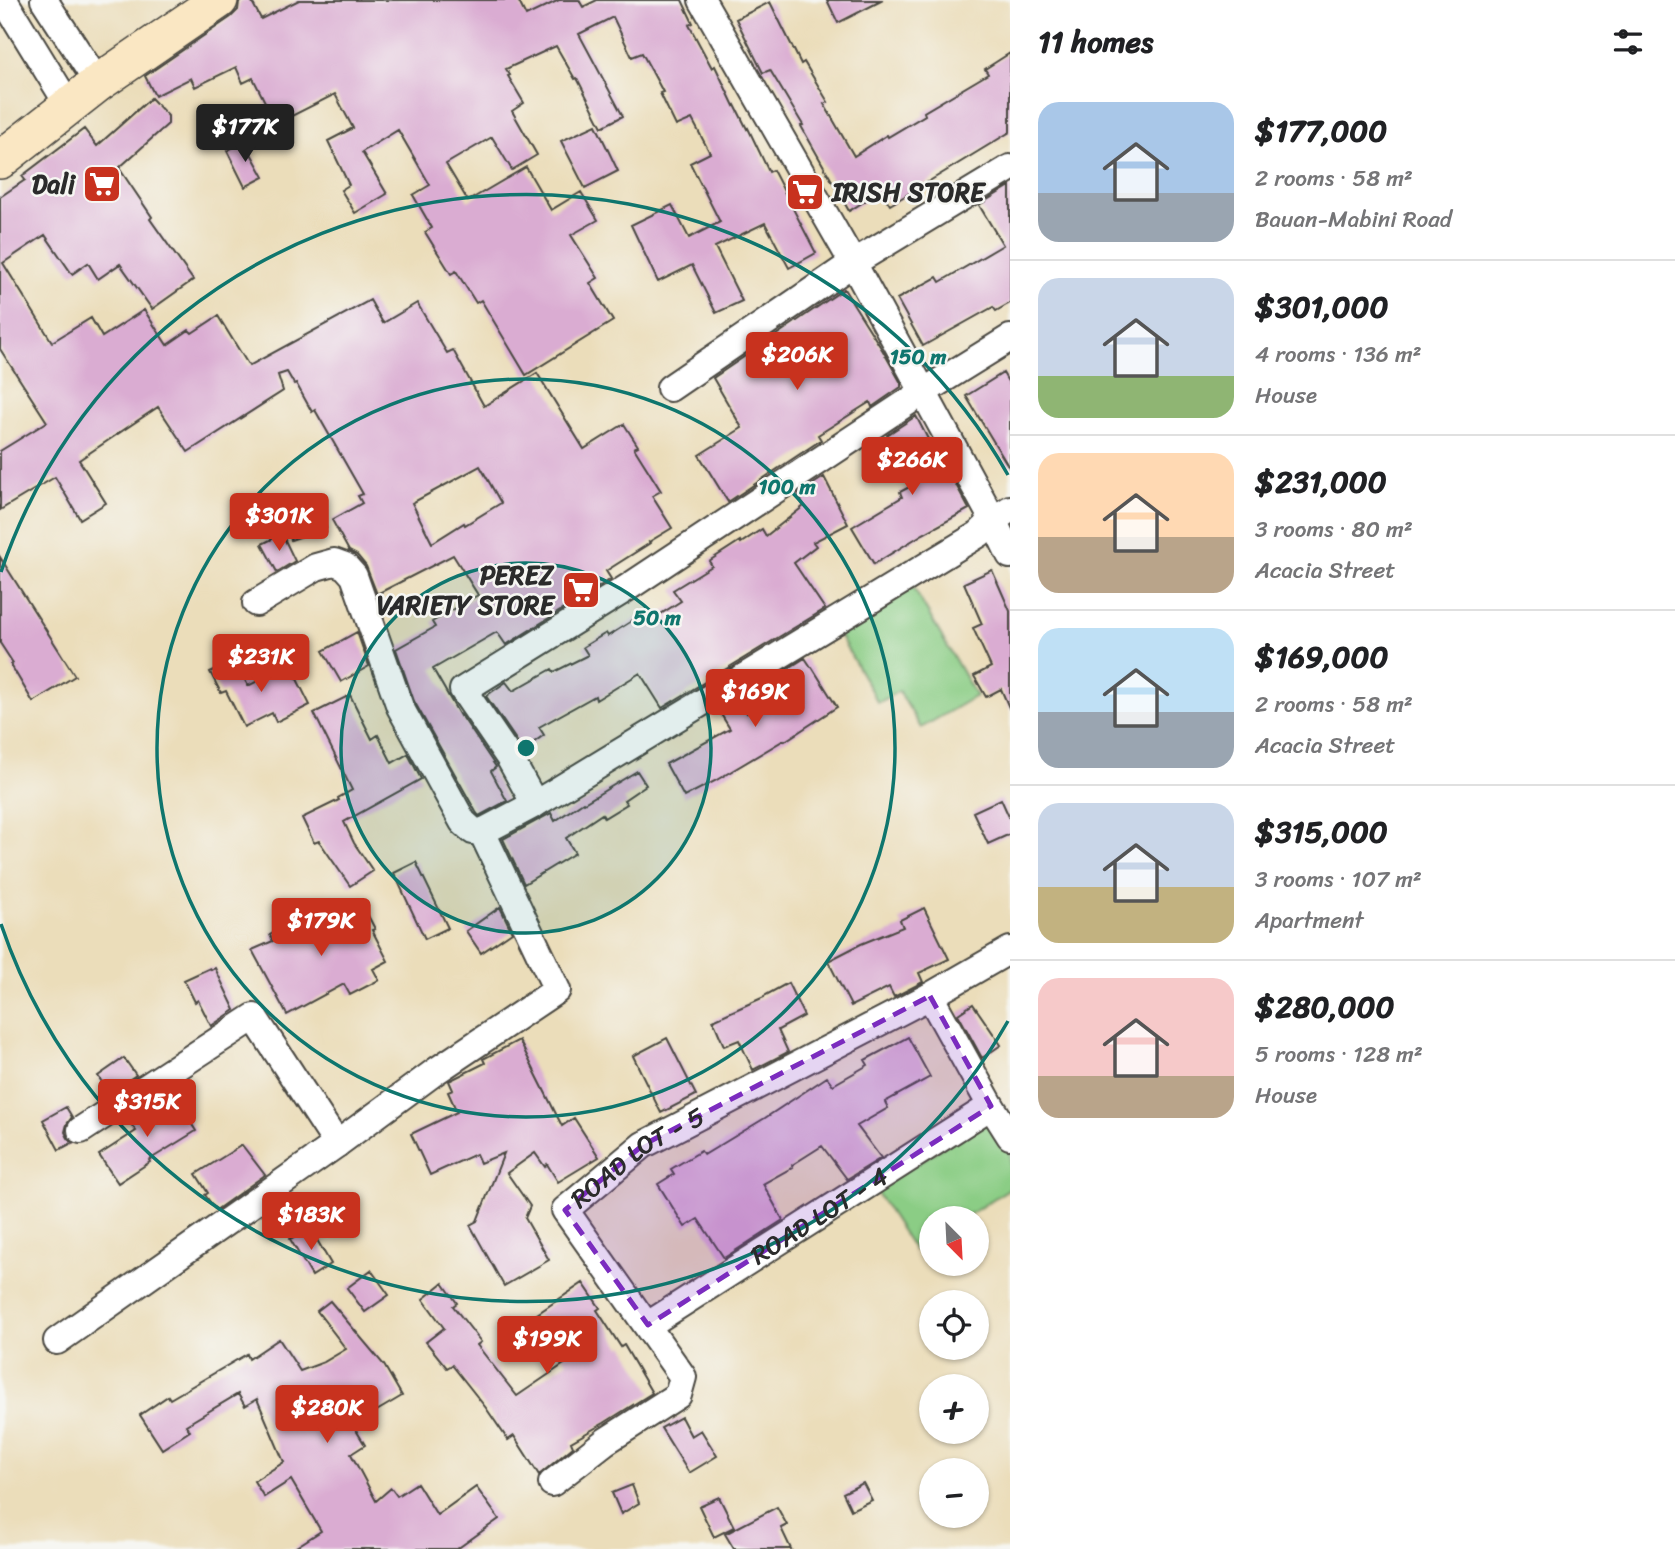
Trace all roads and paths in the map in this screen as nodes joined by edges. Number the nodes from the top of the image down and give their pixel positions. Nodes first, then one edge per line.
1 (4, 0) edge
2 (44, 0) edge
3 (219, 0) edge
4 (702, 0) edge
5 (98, 83) junction
6 (69, 106) junction
7 (0, 160) edge
8 (1010, 168) edge
9 (853, 263) junction
10 (1010, 338) edge
11 (670, 388) dead end
12 (923, 392) junction
13 (1001, 514) edge
14 (1010, 555) edge
15 (256, 603) dead end
16 (535, 804) junction
17 (482, 832) junction
18 (1010, 950) edge
19 (930, 996) junction
20 (991, 1106) junction
21 (81, 1130) dead end
22 (1010, 1136) edge
23 (337, 1144) junction
24 (648, 1325) junction
25 (57, 1341) dead end
26 (552, 1483) dead end

1 - 6 street
2 - 5 street
3 - 5 main road
4 - 9 street
5 - 6 main road
6 - 7 main road
8 - 9 street
9 - 11 street
9 - 12 street
10 - 12 street
12 - 13 street
12 - 16 street
13 - 14 street
13 - 16 street
15 - 17 street
16 - 17 street
17 - 23 street
18 - 19 street, ROAD LOT - 5
19 - 20 street
19 - 24 street, ROAD LOT - 5
20 - 22 street
20 - 24 street, ROAD LOT - 4
21 - 23 street
23 - 25 street
24 - 26 street, ROAD LOT - 5

